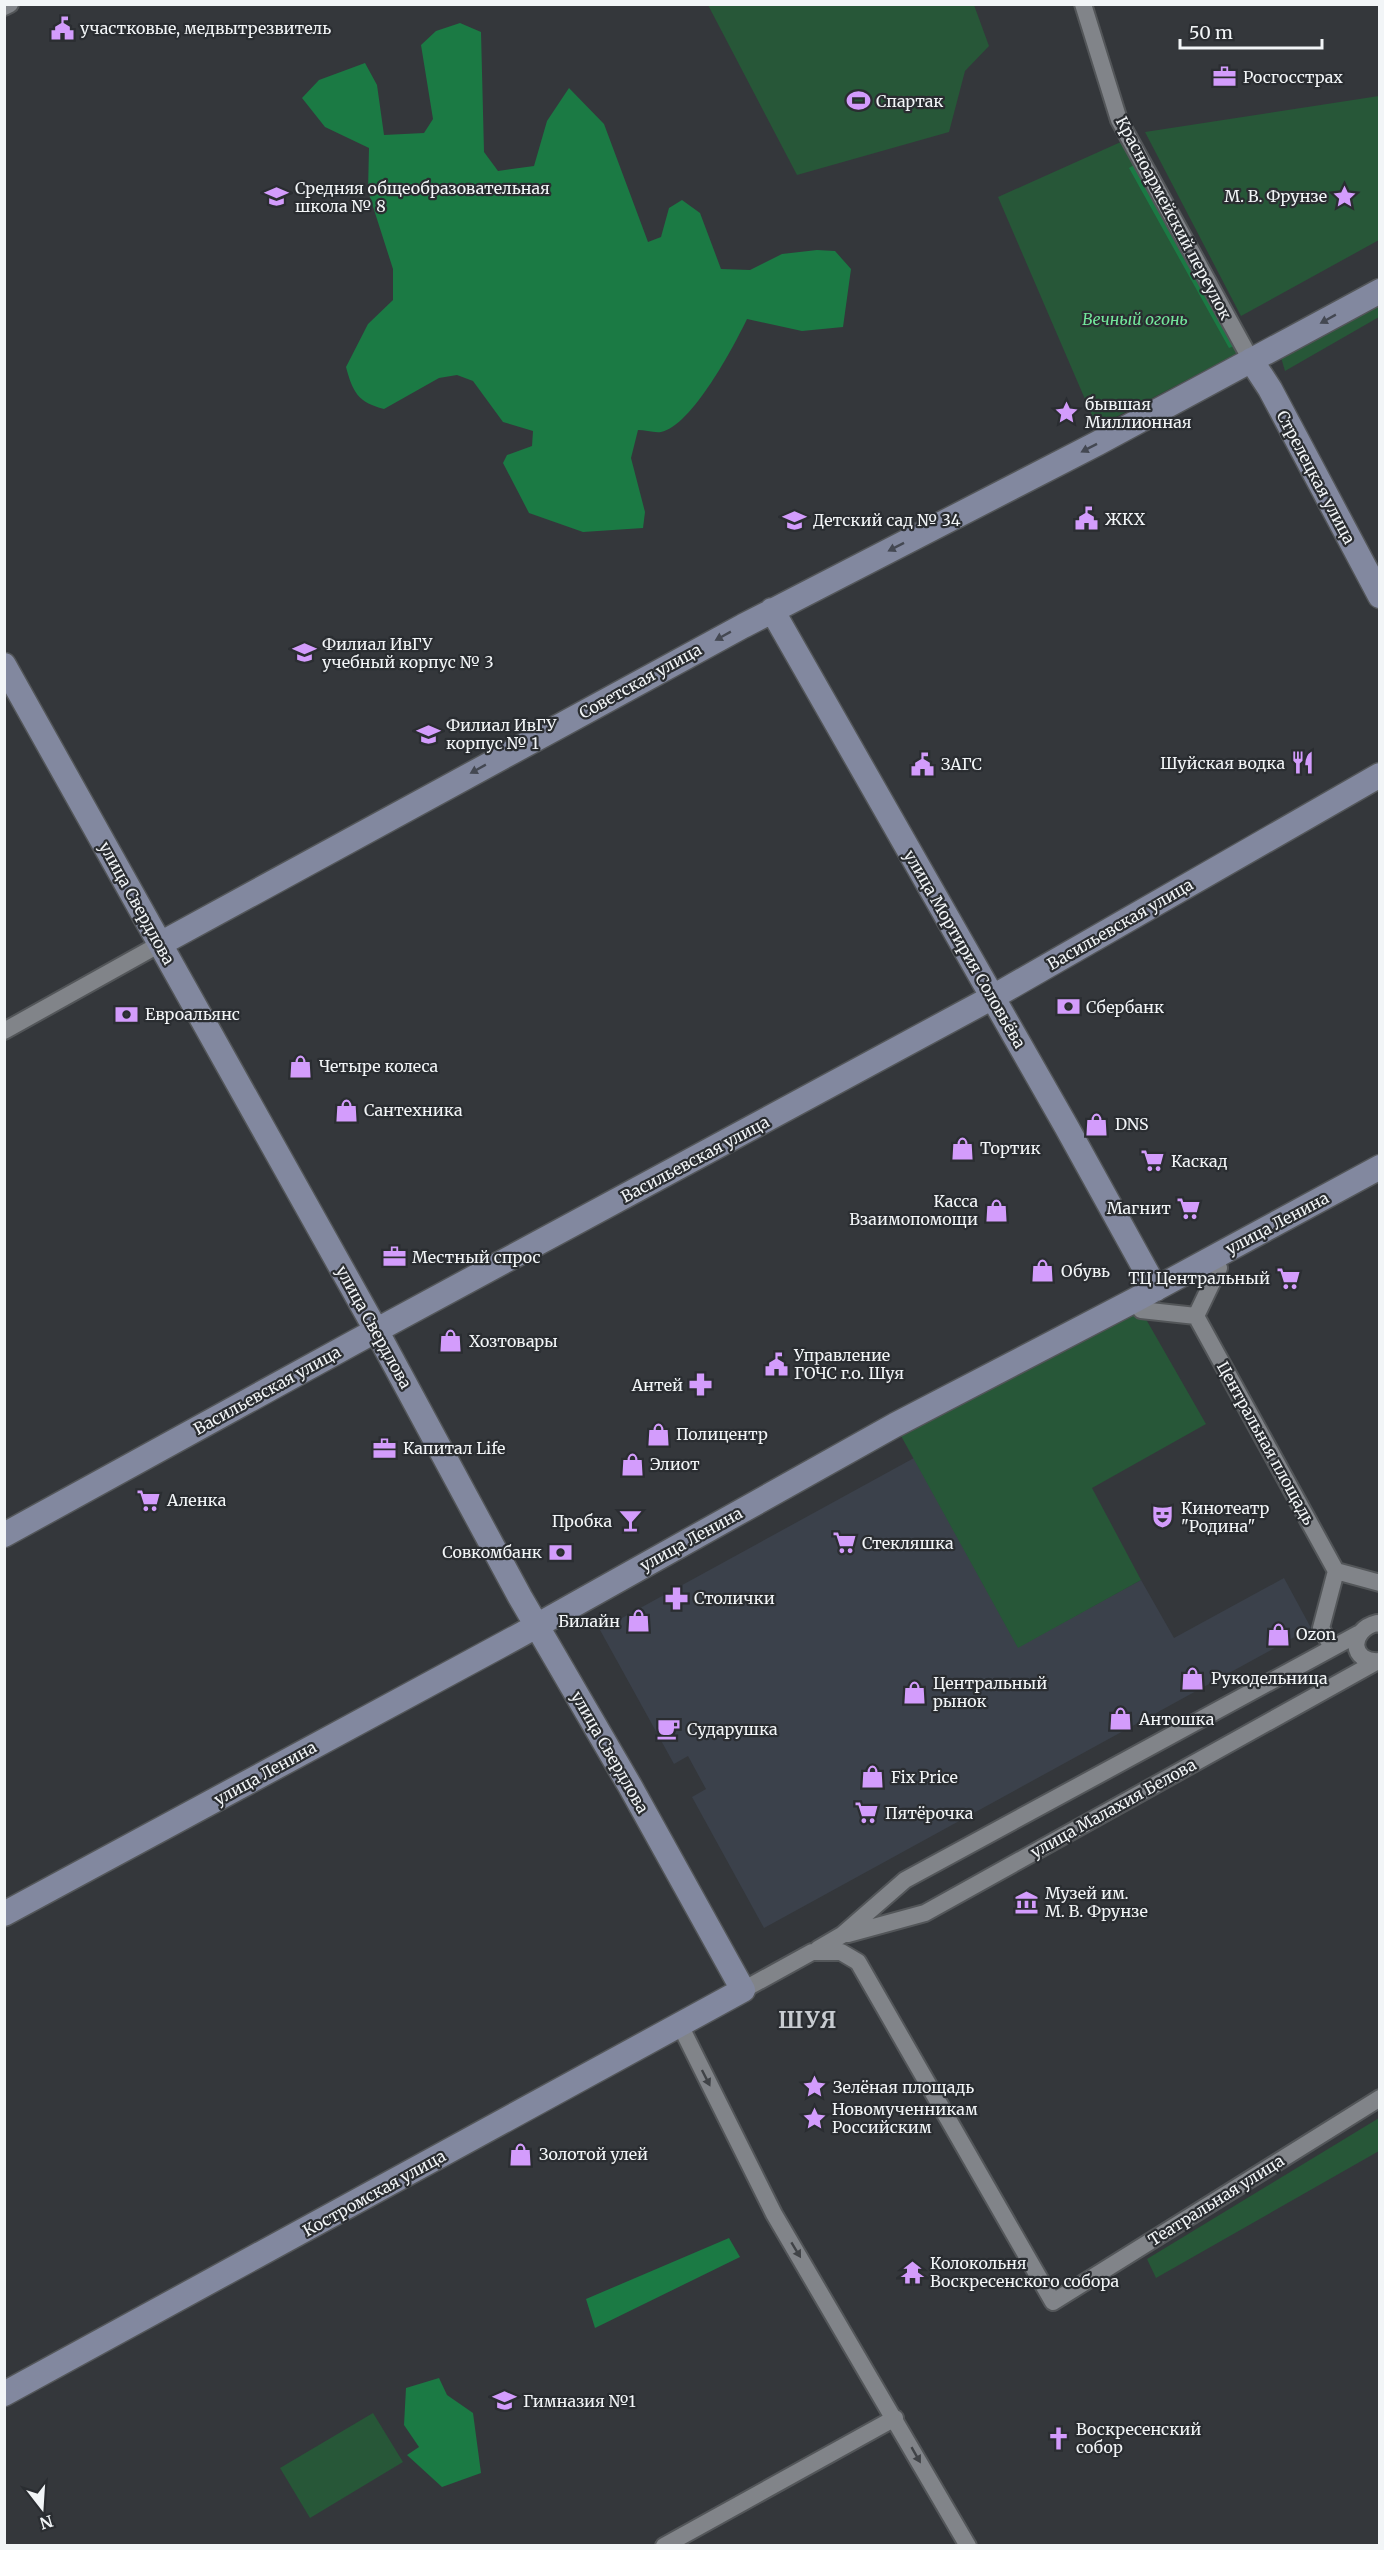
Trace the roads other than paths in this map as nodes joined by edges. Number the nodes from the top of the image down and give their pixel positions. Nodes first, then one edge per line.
1 (10, 4) edge
2 (1083, 4) edge
3 (4, 7) edge
4 (1380, 291) edge
5 (1251, 360) junction
6 (1380, 596) edge
7 (772, 610) junction
8 (4, 665) edge
9 (1380, 775) edge
10 (160, 944) junction
11 (993, 997) junction
12 (4, 1031) edge
13 (1380, 1167) edge
14 (1220, 1268) dead end
15 (1156, 1288) junction
16 (1141, 1310) dead end
17 (1196, 1316) junction
18 (376, 1330) junction
19 (4, 1535) edge
20 (1336, 1571) junction
21 (1380, 1583) edge
22 (1379, 1623) edge
23 (537, 1625) junction
24 (1358, 1634) junction
25 (1332, 1647) junction
26 (1378, 1661) edge
27 (4, 1914) edge
28 (842, 1935) junction
29 (812, 1952) junction
30 (743, 1990) junction
31 (680, 2025) junction
32 (1380, 2098) edge
33 (4, 2394) edge
34 (895, 2418) junction
35 (664, 2546) edge
36 (968, 2546) edge

1 - 3 street
2 - 5 street, Красноармейский переулок
4 -> 5 street, Советская улица
5 - 6 street, Стрелецкая улица
5 -> 7 street, Советская улица
7 -> 10 street, Советская улица
7 - 11 street, улица Мортирия Соловьёва
8 - 10 street, улица Свердлова
9 - 11 street, Васильевская улица
10 - 12 street, Советская улица
10 - 18 street, улица Свердлова
11 - 15 street, улица Мортирия Соловьёва
11 - 18 street, Васильевская улица
13 - 15 street, улица Ленина
14 - 17 street
15 - 23 street, улица Ленина
16 - 17 street
17 - 20 street, Центральная площадь
18 - 19 street, Васильевская улица
18 - 23 street, улица Свердлова
20 - 21 street
20 - 25 street
22 - 24 street, улица Малахия Белова
23 - 27 street, улица Ленина
23 - 30 street, улица Свердлова
24 - 25 street, улица Малахия Белова
24 - 26 street, улица Малахия Белова
25 - 28 street, улица Малахия Белова
26 - 28 street, улица Малахия Белова
28 - 29 street, улица Малахия Белова
29 - 30 street
29 - 32 street, Театральная улица
30 - 31 street, Костромская улица
31 - 33 street, Костромская улица
31 -> 34 street
34 - 35 street
34 -> 36 street

